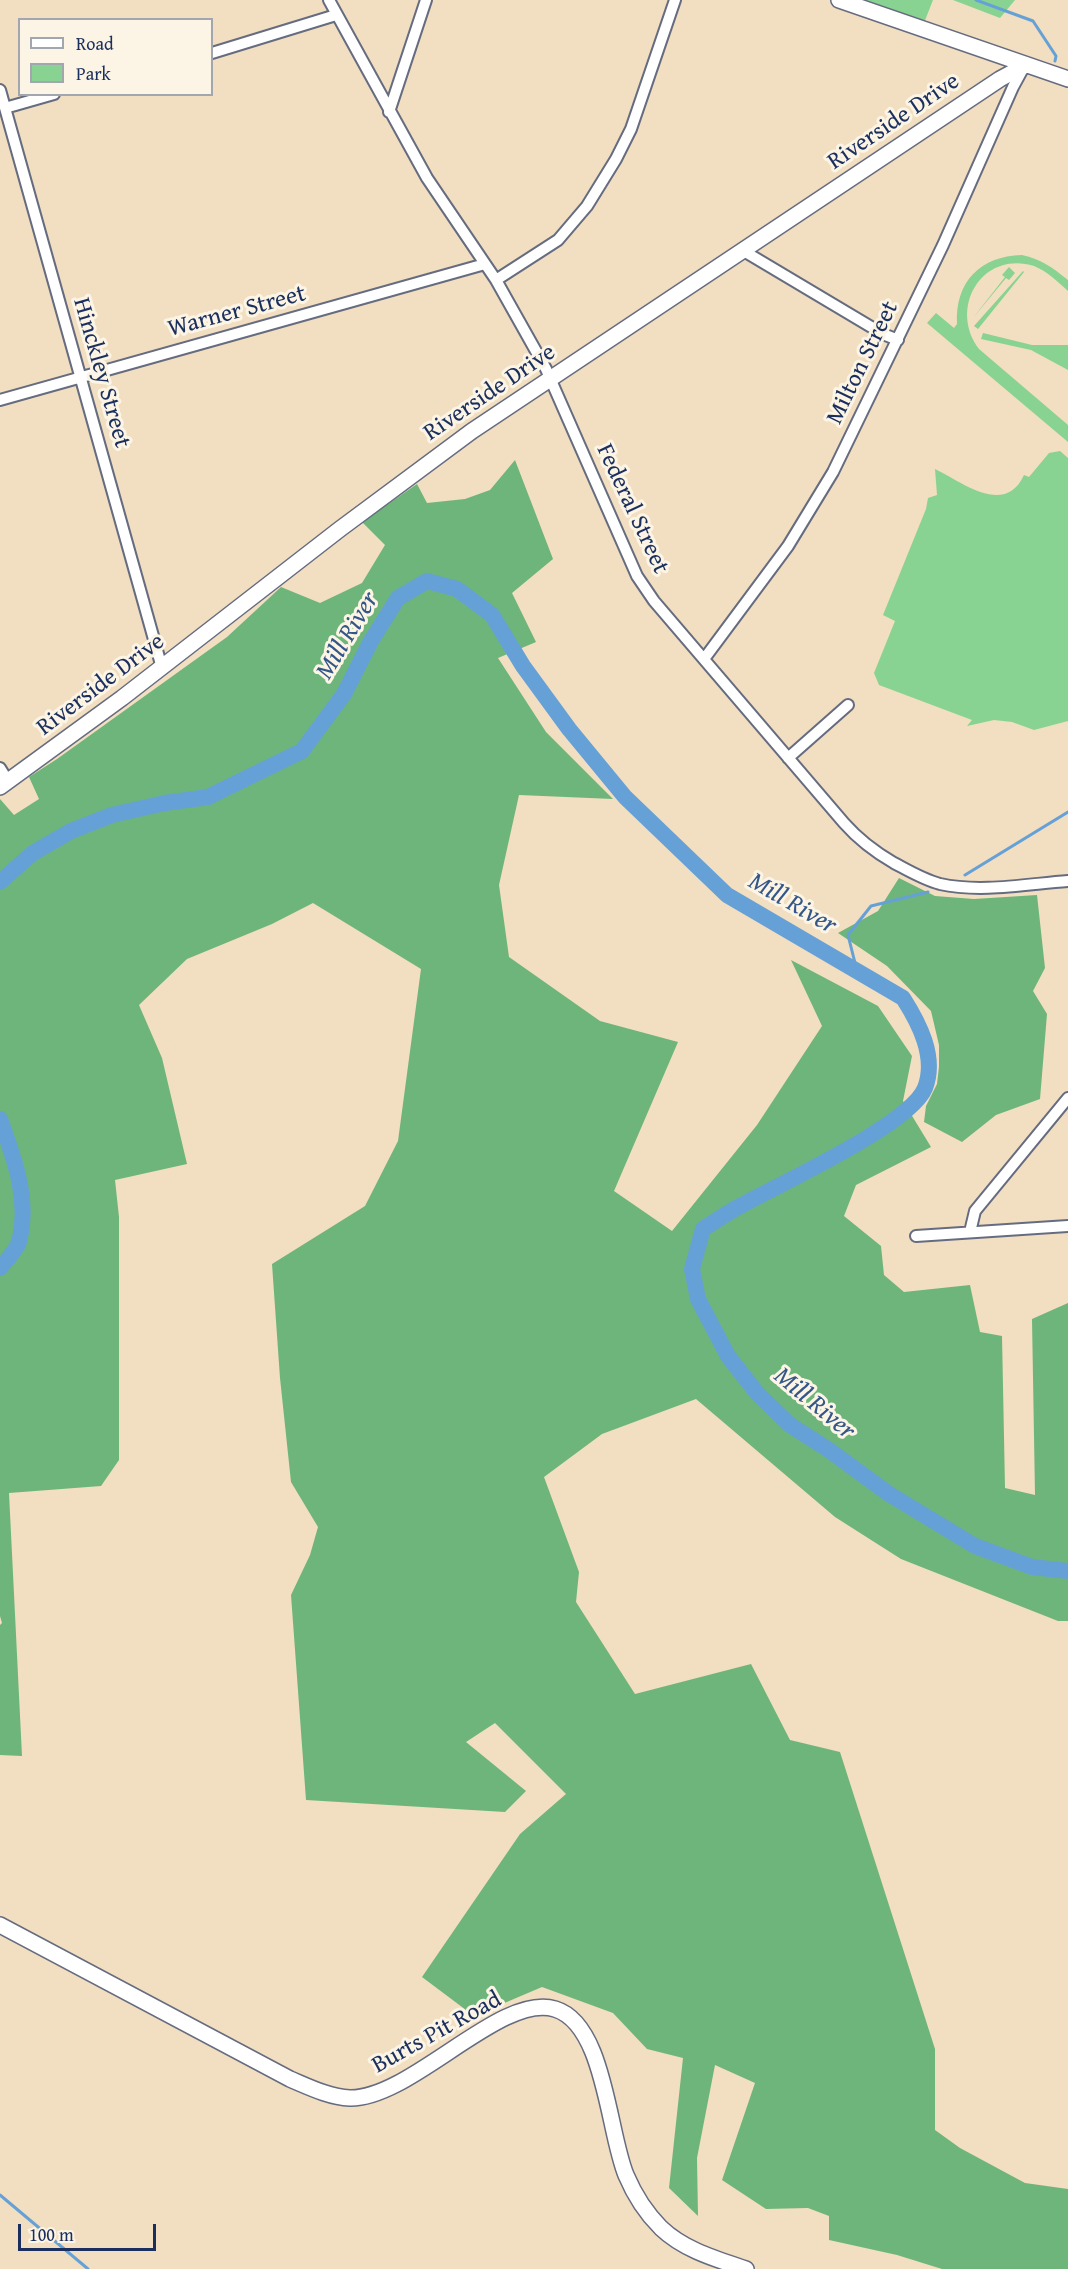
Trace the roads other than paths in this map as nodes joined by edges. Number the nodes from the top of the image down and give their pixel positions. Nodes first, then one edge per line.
1 (328, 0) edge
2 (426, 0) edge
3 (675, 0) edge
4 (839, 0) edge
5 (336, 15) junction
6 (213, 52) edge
7 (1026, 65) junction
8 (1068, 79) edge
9 (0, 90) edge
10 (47, 96) edge
11 (5, 108) junction
12 (389, 112) junction
13 (742, 250) junction
14 (485, 264) junction
15 (496, 280) junction
16 (898, 340) junction
17 (80, 377) junction
18 (550, 378) junction
19 (0, 400) edge
20 (704, 659) junction
21 (162, 668) junction
22 (848, 705) dead end
23 (788, 758) junction
24 (3, 779) edge
25 (1068, 881) edge
26 (1068, 1098) edge
27 (1068, 1226) edge
28 (970, 1232) junction
29 (916, 1236) dead end
30 (0, 1925) edge
31 (746, 2269) edge

1 - 5 street, Federal Street
2 - 12 street
3 - 15 street
4 - 7 street
5 - 6 street
5 - 12 street, Federal Street
7 - 8 street
7 - 13 street, Riverside Drive
7 - 16 street, Milton Street
9 - 11 street, Hinckley Street
10 - 11 street
11 - 17 street, Hinckley Street
12 - 14 street, Federal Street
13 - 16 street
13 - 18 street, Riverside Drive
14 - 15 street, Federal Street
14 - 17 street, Warner Street
15 - 18 street, Federal Street
16 - 20 street, Milton Street
17 - 19 street, Warner Street
17 - 21 street, Hinckley Street
18 - 20 street, Federal Street
18 - 21 street, Riverside Drive
20 - 23 street, Federal Street
21 - 24 street, Riverside Drive
22 - 23 street
23 - 25 street, Federal Street
26 - 28 street
27 - 28 street
28 - 29 street
30 - 31 street, Burts Pit Road

